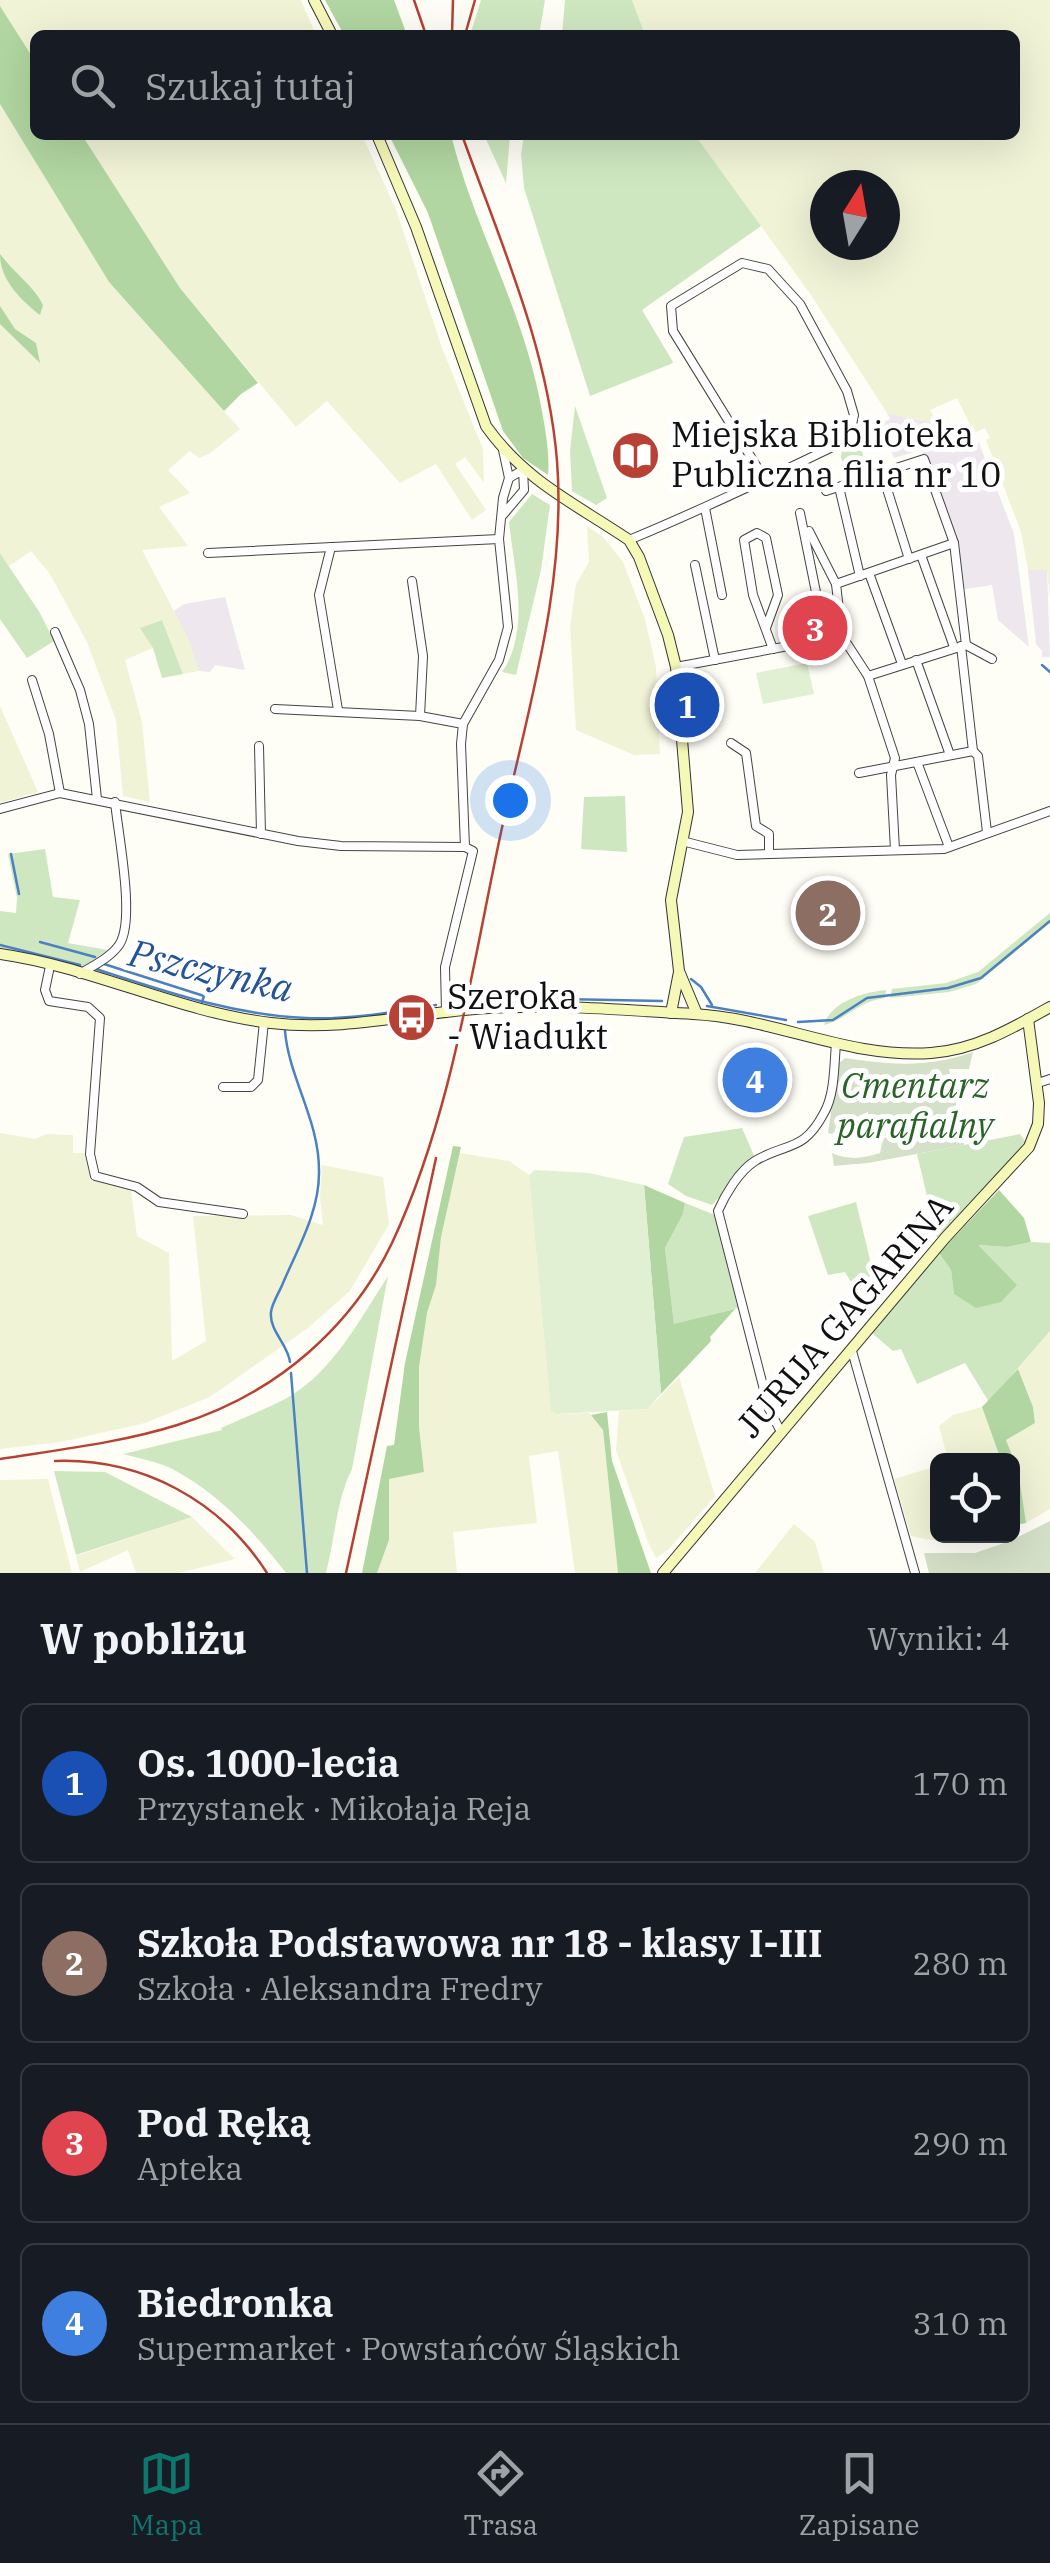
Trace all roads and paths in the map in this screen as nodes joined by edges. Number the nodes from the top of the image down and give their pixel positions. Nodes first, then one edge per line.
1 (314, 0) edge
2 (329, 30) edge
3 (380, 140) edge
4 (503, 450) junction
5 (523, 470) junction
6 (882, 473) junction
7 (508, 478) junction
8 (765, 480) junction
9 (542, 485) junction
10 (839, 487) junction
11 (524, 490) junction
12 (826, 491) dead end
13 (705, 508) junction
14 (502, 516) junction
15 (500, 539) junction
16 (629, 540) junction
17 (954, 543) junction
18 (331, 546) junction
19 (208, 554) dead end
20 (921, 555) junction
21 (909, 559) junction
22 (695, 565) dead end
23 (864, 574) junction
24 (412, 581) dead end
25 (836, 584) junction
26 (722, 595) dead end
27 (839, 614) junction
28 (766, 628) junction
29 (55, 632) dead end
30 (842, 636) junction
31 (960, 646) junction
32 (773, 649) junction
33 (992, 658) dead end
34 (715, 660) junction
35 (916, 660) junction
36 (902, 664) junction
37 (676, 668) junction
38 (868, 676) junction
39 (32, 680) dead end
40 (275, 709) dead end
41 (338, 710) junction
42 (420, 716) junction
43 (463, 724) junction
44 (731, 744) dead end
45 (259, 746) dead end
46 (972, 751) junction
47 (950, 756) junction
48 (918, 762) junction
49 (893, 766) junction
50 (860, 773) dead end
51 (60, 794) junction
52 (98, 800) junction
53 (114, 802) junction
54 (0, 809) edge
55 (1050, 811) edge
56 (987, 832) junction
57 (261, 834) junction
58 (682, 841) junction
59 (465, 846) junction
60 (949, 847) junction
61 (895, 850) junction
62 (769, 854) junction
63 (0, 954) edge
64 (50, 966) junction
65 (680, 971) junction
66 (80, 974) junction
67 (1050, 1006) edge
68 (446, 1012) junction
69 (671, 1013) junction
70 (697, 1014) junction
71 (1028, 1019) junction
72 (264, 1022) junction
73 (836, 1044) junction
74 (1044, 1081) edge
75 (223, 1087) dead end
76 (243, 1214) dead end
77 (852, 1350) junction
78 (781, 1432) junction
79 (662, 1573) edge
80 (915, 1573) edge

1 - 2 street
3 - 4 street
4 - 5 street
4 - 7 street
5 - 7 street
5 - 9 street
5 - 11 street
6 - 10 street
6 - 17 street
6 - 21 street
7 - 14 street
8 - 8 street
8 - 13 street
9 - 11 street
9 - 16 street
10 - 12 street
10 - 23 street
11 - 14 street
13 - 16 street
13 - 26 street
14 - 15 street
15 - 18 street
15 - 43 street
16 - 37 street
17 - 20 street
17 - 31 street
18 - 19 street
18 - 41 street
20 - 21 street
20 - 31 street
21 - 23 street
22 - 34 street
23 - 25 street
23 - 36 street
24 - 42 street
25 - 27 street
25 - 27 street
27 - 30 street
28 - 28 street
28 - 32 street
29 - 52 street
30 - 32 street
30 - 38 street
31 - 33 street
31 - 35 street
31 - 46 street
32 - 34 street
34 - 37 street
35 - 36 street
35 - 47 street
36 - 38 street
37 - 58 street
38 - 49 street
39 - 51 street
40 - 41 street
41 - 42 street
42 - 43 street
43 - 59 street
44 - 62 street
45 - 57 street
46 - 47 street
46 - 56 street
47 - 48 street
48 - 49 street
48 - 60 street
49 - 50 street
49 - 61 street
51 - 52 street
51 - 54 street
52 - 53 street
53 - 57 street
53 - 66 street
55 - 56 street
56 - 60 street
57 - 59 street
58 - 62 street
58 - 65 street
59 - 68 street
60 - 61 street
61 - 62 street
63 - 64 street
64 - 66 street
64 - 76 street
65 - 69 street
65 - 70 street
66 - 72 street
67 - 71 street
68 - 69 street
68 - 72 street
69 - 70 street
70 - 73 street
71 - 73 street
71 - 74 street, JURIJA GAGARINA
72 - 75 street
73 - 78 street
74 - 77 street, JURIJA GAGARINA
77 - 78 street, JURIJA GAGARINA
77 - 80 street
78 - 79 street, JURIJA GAGARINA

